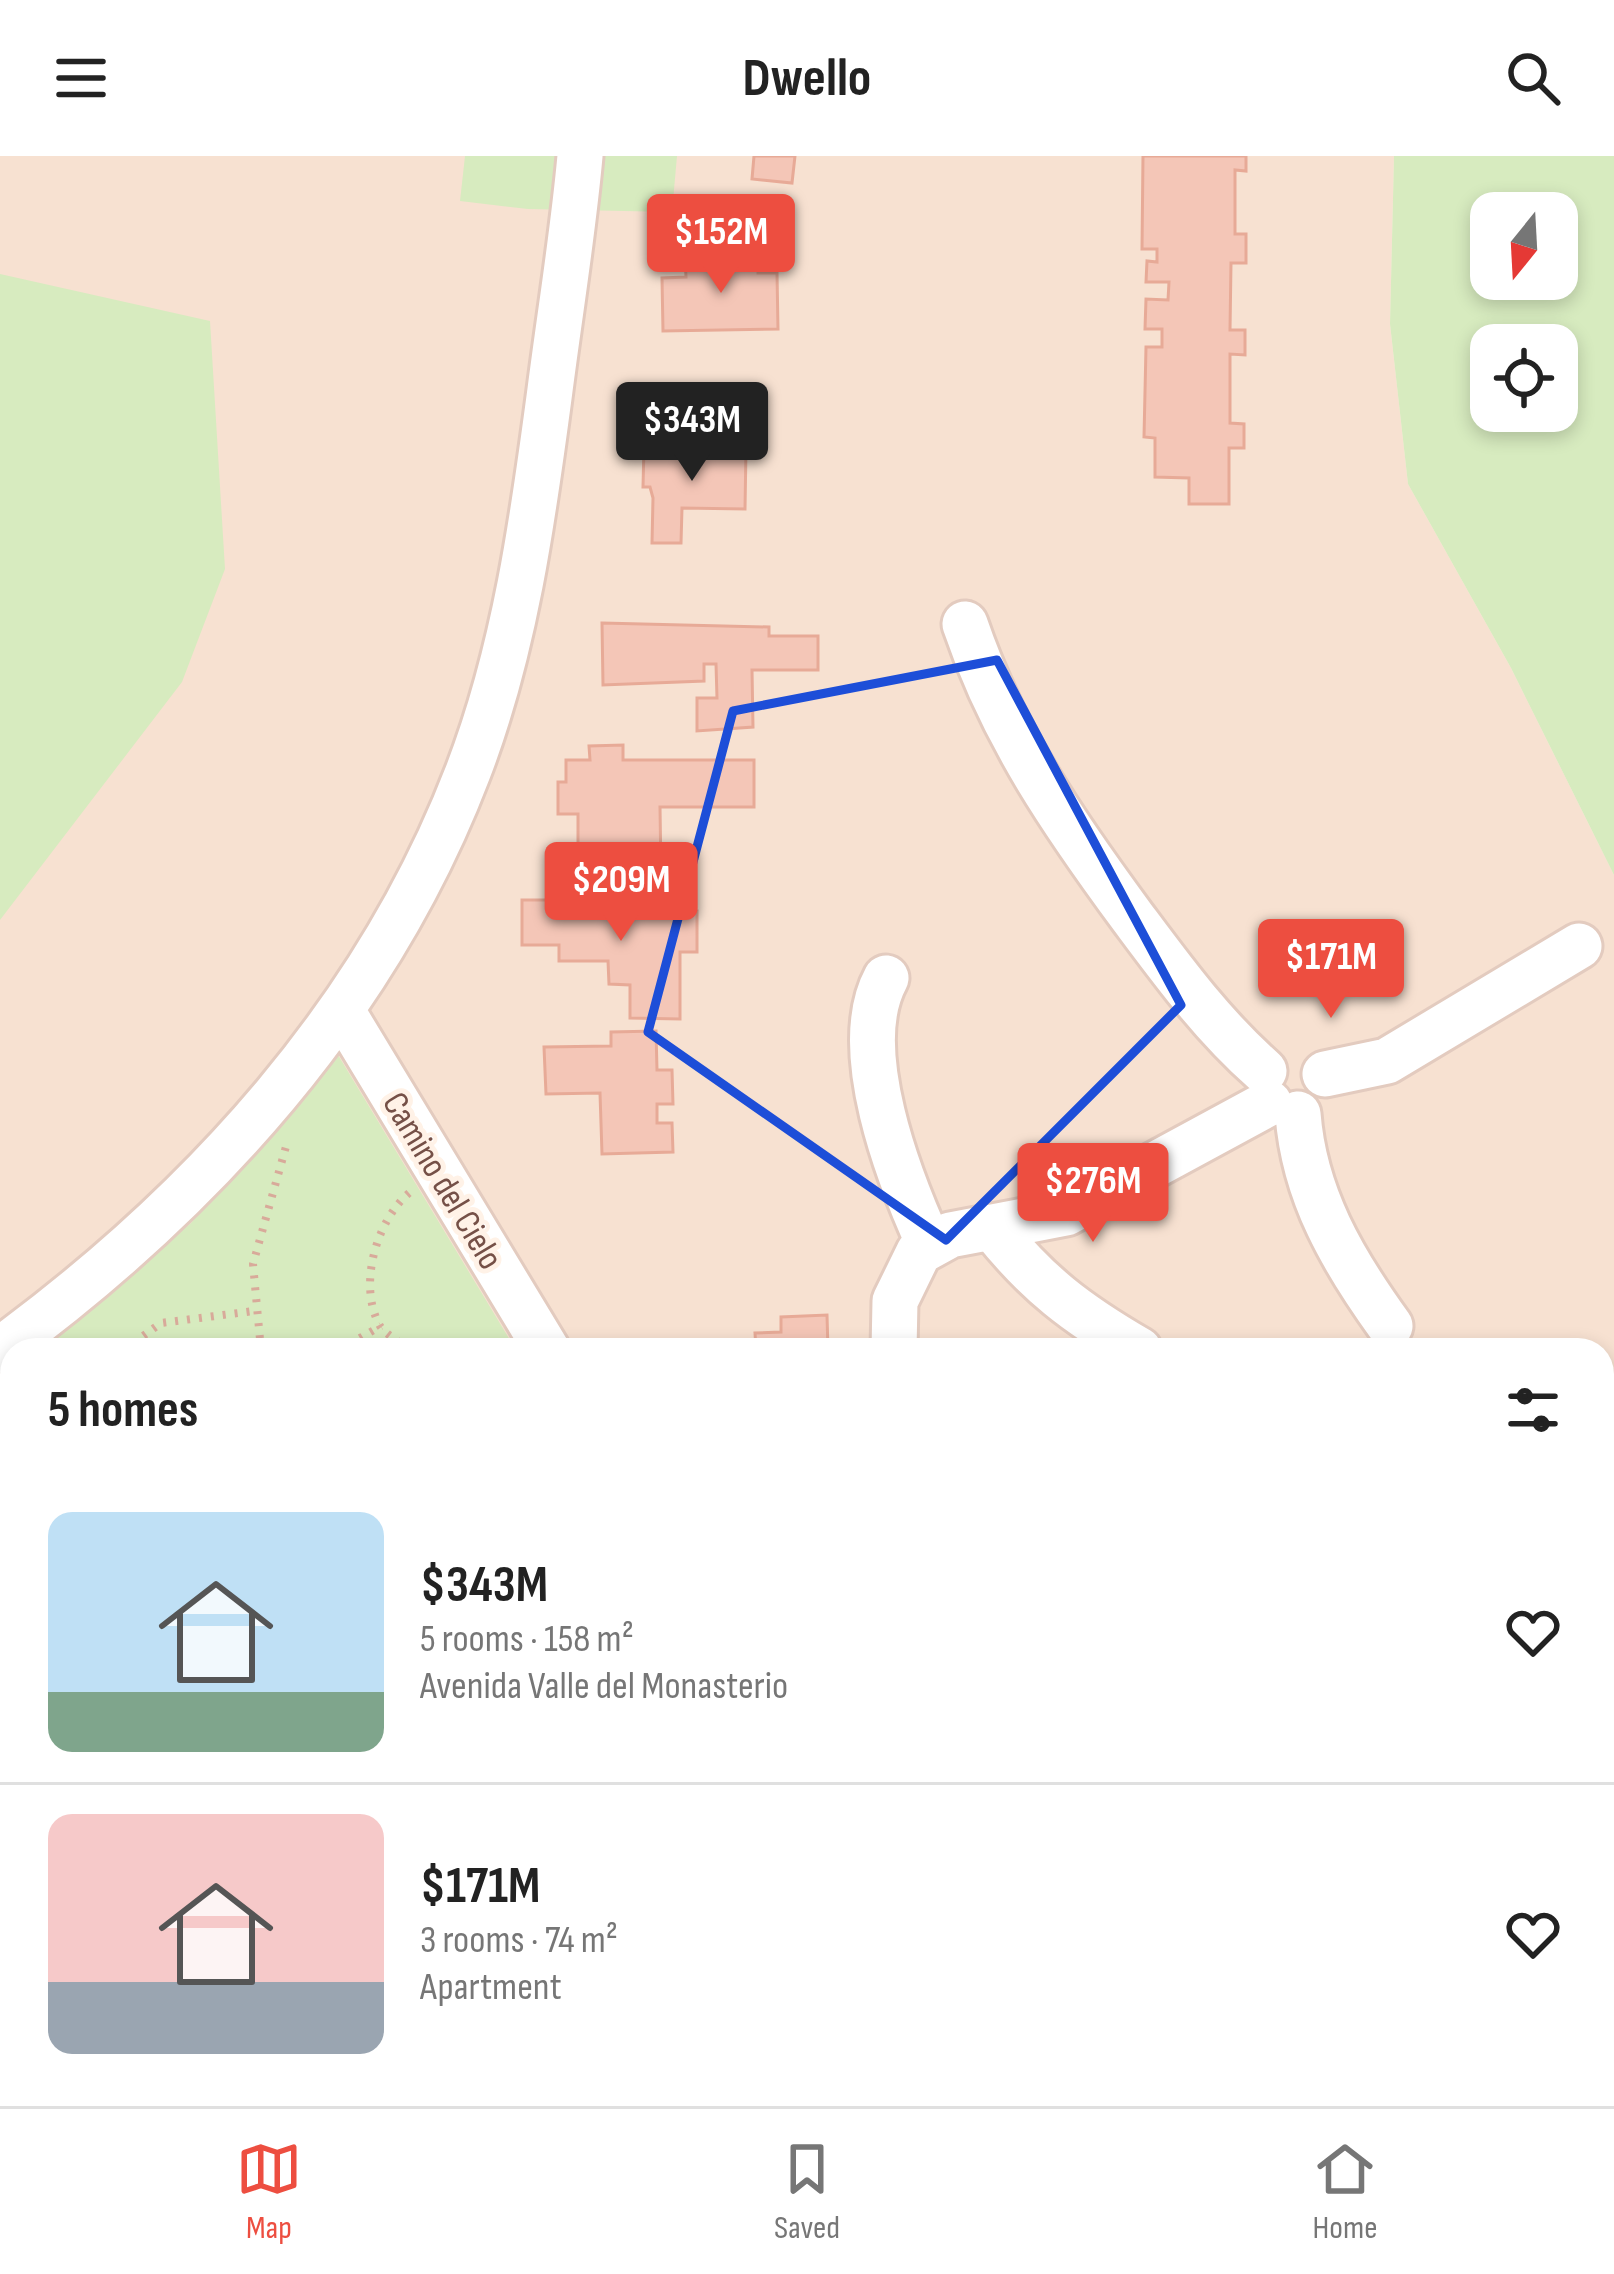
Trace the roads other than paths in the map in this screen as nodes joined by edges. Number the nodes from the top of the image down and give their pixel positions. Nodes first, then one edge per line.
1 (580, 156) edge
2 (965, 624) dead end
3 (1579, 946) dead end
4 (886, 978) dead end
5 (342, 1011) junction
6 (1277, 1096) junction
7 (992, 1227) junction
8 (930, 1246) junction
9 (1390, 1326) dead end
10 (15, 1338) edge
11 (540, 1338) edge
12 (894, 1338) edge
13 (1118, 1338) edge

1 - 5 street
2 - 6 street
3 - 6 street
4 - 8 street
5 - 10 street
5 - 11 street, Camino del Cielo
6 - 7 street
6 - 9 street
7 - 8 street
7 - 13 street
8 - 12 street

